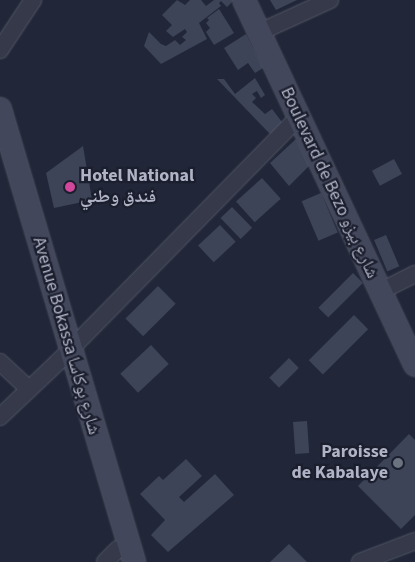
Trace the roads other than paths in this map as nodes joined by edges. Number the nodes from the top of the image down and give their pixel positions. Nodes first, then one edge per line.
1 (32, 0) edge
2 (244, 0) edge
3 (330, 0) edge
4 (260, 32) junction
5 (0, 50) edge
6 (0, 109) edge
7 (298, 118) junction
8 (0, 154) edge
9 (415, 274) edge
10 (379, 292) junction
11 (65, 355) junction
12 (0, 362) edge
13 (415, 365) edge
14 (29, 389) junction
15 (0, 416) edge
16 (415, 541) edge
17 (120, 559) edge
18 (360, 562) edge

1 - 5 street
2 - 4 street, Boulevard de Bezo شارع بيزو
3 - 4 street
4 - 7 street, Boulevard de Bezo شارع بيزو
6 - 11 street, Avenue Bokassa شارع بوكاسا
7 - 10 street, Boulevard de Bezo شارع بيزو
7 - 11 street
8 - 11 street, Avenue Bokassa شارع بوكاسا
9 - 10 street
10 - 13 street, Boulevard de Bezo شارع بيزو
11 - 14 street
11 - 17 street, Avenue Bokassa شارع بوكاسا
12 - 14 street
14 - 15 street
16 - 18 street

